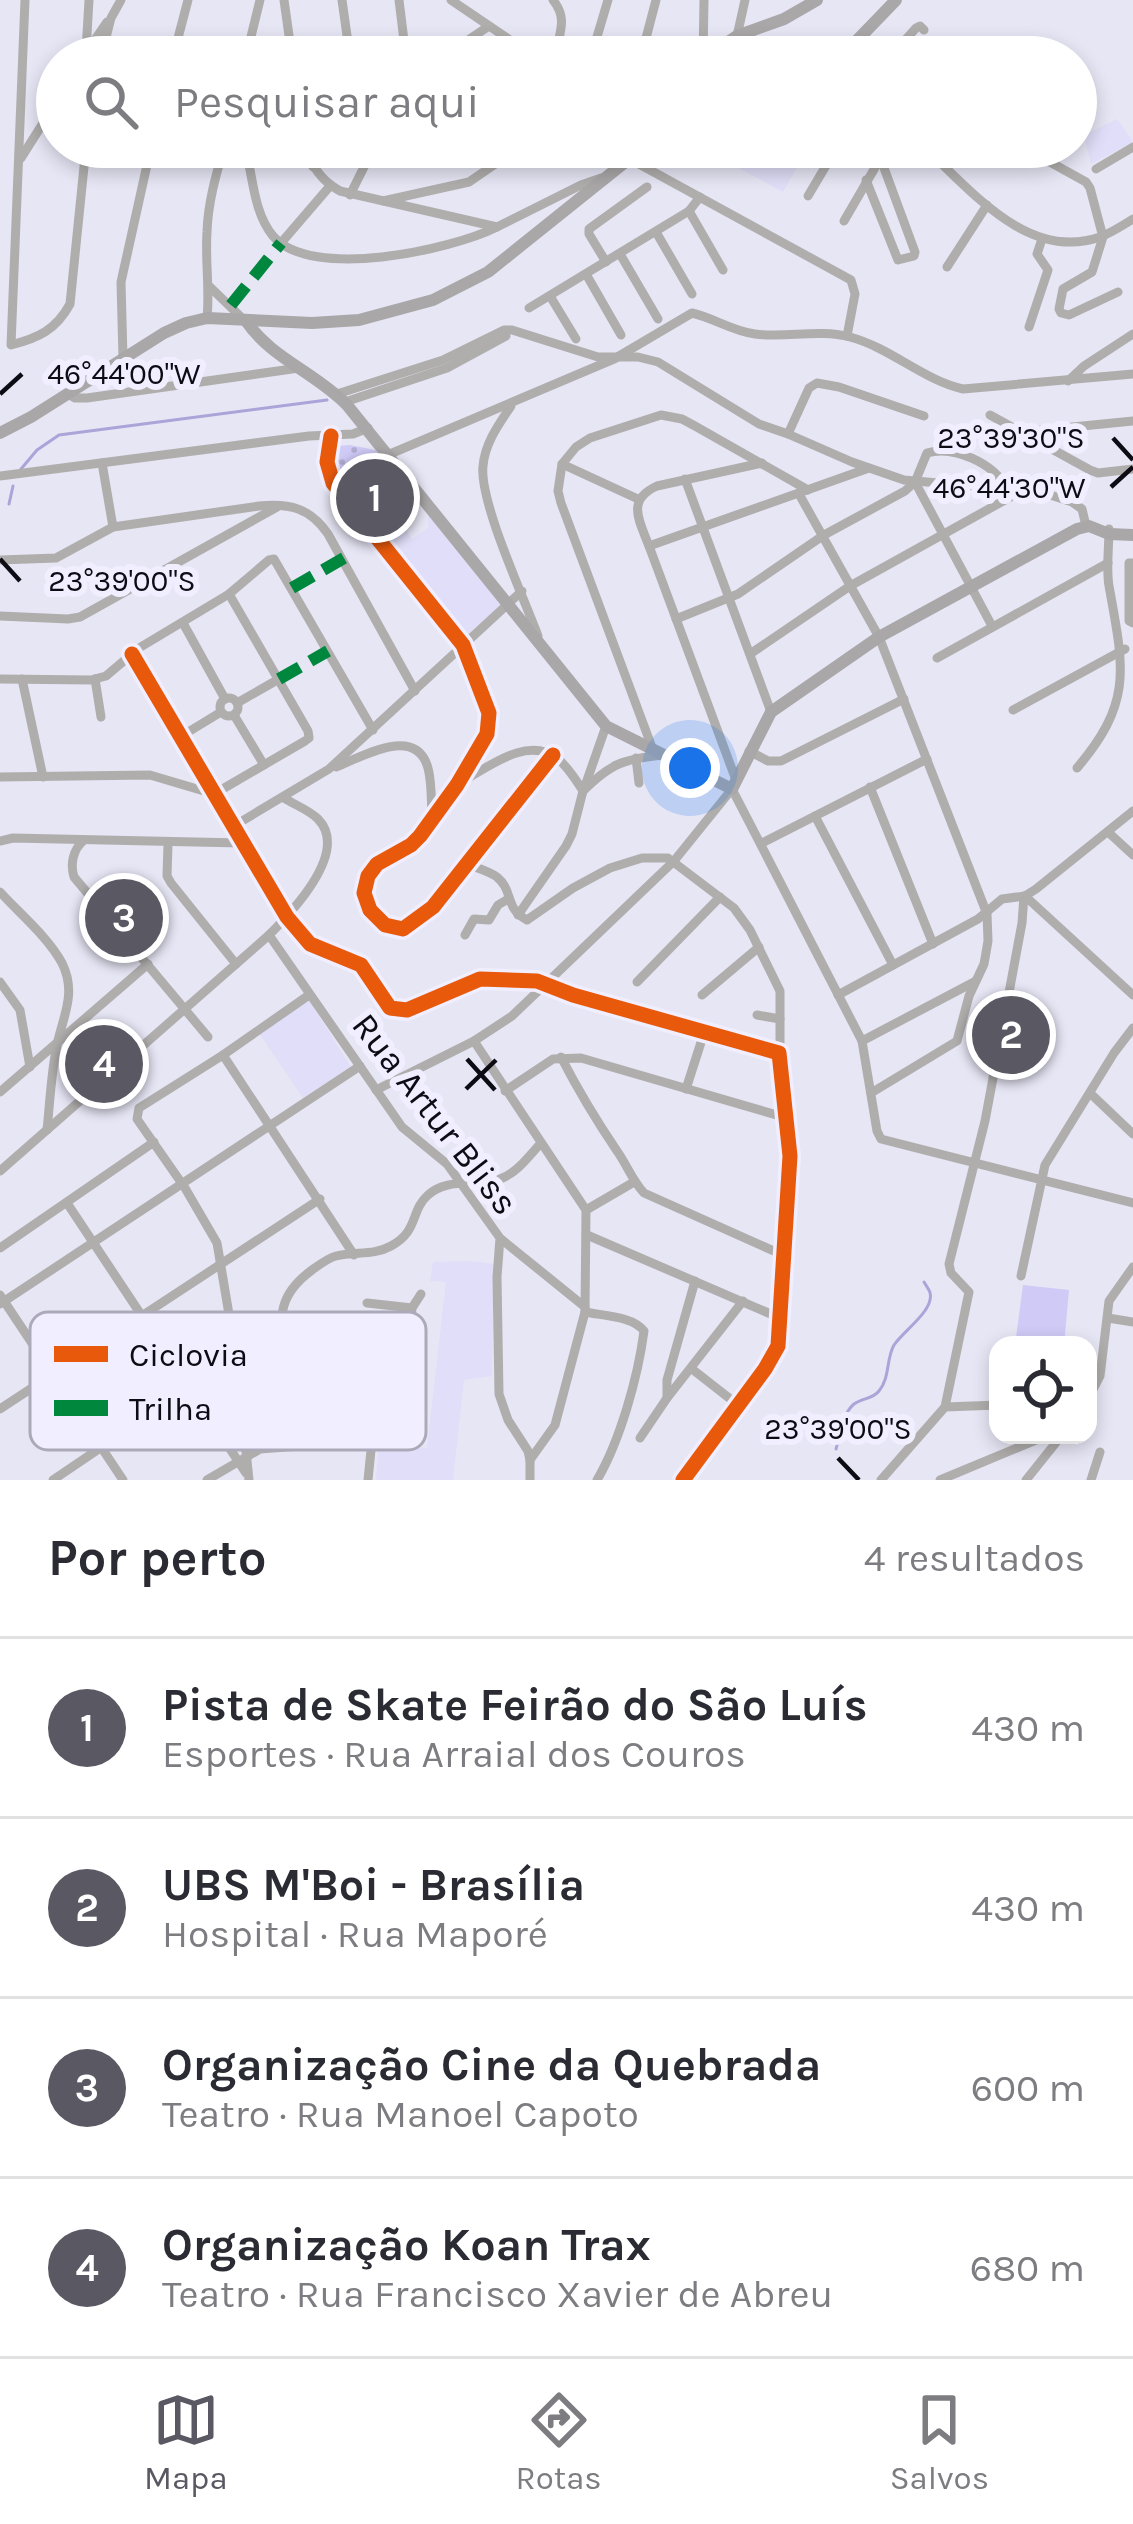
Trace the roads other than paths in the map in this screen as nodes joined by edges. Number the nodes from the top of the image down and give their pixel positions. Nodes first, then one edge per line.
1 (25, 0) edge
2 (88, 0) edge
3 (121, 0) edge
4 (188, 0) edge
5 (260, 0) edge
6 (284, 0) edge
7 (341, 0) edge
8 (399, 0) edge
9 (451, 0) edge
10 (554, 0) edge
11 (608, 0) edge
12 (656, 0) edge
13 (704, 0) edge
14 (745, 0) edge
15 (817, 0) edge
16 (896, 0) edge
17 (111, 18) junction
18 (489, 26) junction
19 (925, 29) dead end
20 (737, 35) joint
21 (85, 36) edge
22 (98, 36) edge
23 (106, 36) edge
24 (179, 36) edge
25 (251, 36) edge
26 (289, 36) edge
27 (347, 36) edge
28 (403, 36) edge
29 (474, 36) edge
30 (505, 36) edge
31 (560, 36) edge
32 (597, 36) edge
33 (646, 36) edge
34 (705, 36) edge
35 (861, 36) edge
36 (909, 36) edge
37 (36, 134) edge
38 (1133, 147) edge
39 (18, 162) junction
40 (84, 168) edge
41 (146, 168) edge
42 (219, 168) edge
43 (250, 168) edge
44 (314, 168) edge
45 (364, 168) edge
46 (489, 168) edge
47 (616, 168) edge
48 (646, 168) edge
49 (825, 168) edge
50 (873, 168) edge
51 (888, 168) edge
52 (947, 168) edge
53 (1061, 168) edge
54 (1096, 169) dead end
55 (606, 176) junction
56 (866, 180) junction
57 (330, 186) junction
58 (647, 187) dead end
59 (350, 195) junction
60 (808, 196) dead end
61 (700, 197) junction
62 (379, 202) junction
63 (987, 205) junction
64 (689, 211) junction
65 (1133, 219) edge
66 (844, 221) dead end
67 (497, 226) junction
68 (656, 232) junction
69 (1103, 237) junction
70 (1042, 238) junction
71 (281, 243) junction
72 (620, 254) junction
73 (606, 262) junction
74 (946, 267) dead end
75 (723, 270) dead end
76 (586, 274) junction
77 (210, 287) junction
78 (1118, 292) dead end
79 (692, 294) dead end
80 (550, 296) junction
81 (529, 308) dead end
82 (207, 318) junction
83 (658, 319) dead end
84 (246, 321) junction
85 (1029, 327) dead end
86 (1133, 334) edge
87 (621, 335) dead end
88 (847, 336) junction
89 (576, 339) dead end
90 (123, 358) junction
91 (614, 359) junction
92 (300, 368) junction
93 (1133, 374) edge
94 (1068, 381) junction
95 (68, 394) junction
96 (341, 398) junction
97 (513, 403) junction
98 (990, 415) dead end
99 (925, 416) dead end
100 (1133, 422) edge
101 (1022, 432) junction
102 (0, 433) edge
103 (373, 434) junction
104 (788, 434) junction
105 (331, 436) junction
106 (390, 454) junction
107 (102, 463) junction
108 (762, 463) junction
109 (562, 464) junction
110 (869, 469) junction
111 (1133, 469) edge
112 (0, 476) edge
113 (685, 479) junction
114 (915, 482) junction
115 (1006, 488) junction
116 (1024, 490) junction
117 (804, 492) junction
118 (638, 499) junction
119 (283, 504) junction
120 (113, 526) junction
121 (702, 526) junction
122 (1099, 529) junction
123 (1133, 532) edge
124 (824, 535) junction
125 (943, 536) junction
126 (649, 546) junction
127 (0, 560) edge
128 (1108, 563) junction
129 (1133, 563) edge
130 (850, 586) junction
131 (970, 586) junction
132 (522, 591) junction
133 (229, 594) junction
134 (729, 599) junction
135 (509, 603) junction
136 (0, 616) edge
137 (676, 619) junction
138 (183, 623) junction
139 (1133, 623) edge
140 (992, 626) junction
141 (1128, 636) edge
142 (879, 637) junction
143 (463, 645) junction
144 (542, 647) junction
145 (1125, 649) junction
146 (131, 654) junction
147 (750, 654) junction
148 (937, 658) dead end
149 (0, 679) edge
150 (95, 679) junction
151 (279, 679) junction
152 (22, 680) junction
153 (416, 691) junction
154 (904, 699) junction
155 (237, 703) junction
156 (223, 706) junction
157 (1013, 710) dead end
158 (771, 712) junction
159 (234, 715) junction
160 (101, 717) dead end
161 (606, 726) junction
162 (373, 730) junction
163 (180, 736) junction
164 (749, 752) junction
165 (658, 753) junction
166 (553, 755) junction
167 (636, 758) junction
168 (927, 759) junction
169 (264, 765) junction
170 (1077, 768) dead end
171 (329, 769) junction
172 (0, 777) edge
173 (43, 777) junction
174 (639, 783) dead end
175 (734, 784) junction
176 (457, 785) junction
177 (870, 787) junction
178 (583, 790) junction
179 (214, 794) junction
180 (284, 799) junction
181 (1133, 811) edge
182 (432, 816) junction
183 (815, 816) junction
184 (232, 827) junction
185 (1108, 832) junction
186 (0, 841) edge
187 (83, 841) junction
188 (241, 843) junction
189 (762, 843) junction
190 (168, 844) junction
191 (1133, 855) edge
192 (674, 862) junction
193 (467, 864) junction
194 (0, 892) edge
195 (1024, 896) junction
196 (720, 897) junction
197 (508, 899) junction
198 (986, 914) junction
199 (518, 915) junction
200 (287, 917) junction
201 (269, 935) junction
202 (465, 935) dead end
203 (933, 944) junction
204 (759, 947) junction
205 (148, 964) junction
206 (236, 964) junction
207 (893, 965) junction
208 (975, 981) junction
209 (0, 982) edge
210 (637, 982) dead end
211 (549, 984) junction
212 (309, 995) junction
213 (702, 995) dead end
214 (838, 995) junction
215 (1133, 995) edge
216 (13, 998) junction
217 (0, 1009) edge
218 (185, 1009) junction
219 (757, 1015) dead end
220 (780, 1019) junction
221 (1133, 1028) edge
222 (704, 1033) junction
223 (208, 1036) dead end
224 (474, 1041) junction
225 (862, 1041) junction
226 (57, 1044) junction
227 (780, 1050) junction
228 (223, 1055) junction
229 (561, 1057) junction
230 (359, 1066) junction
231 (30, 1067) junction
232 (686, 1088) junction
233 (376, 1090) junction
234 (506, 1091) junction
235 (0, 1092) edge
236 (871, 1093) junction
237 (1091, 1094) junction
238 (787, 1118) junction
239 (269, 1125) junction
240 (46, 1130) junction
241 (1133, 1134) edge
242 (154, 1142) junction
243 (542, 1143) junction
244 (974, 1162) junction
245 (0, 1171) edge
246 (1041, 1178) junction
247 (181, 1182) junction
248 (634, 1182) junction
249 (463, 1184) junction
250 (320, 1198) junction
251 (67, 1203) junction
252 (1133, 1204) edge
253 (586, 1210) junction
254 (587, 1235) junction
255 (500, 1238) junction
256 (92, 1241) junction
257 (0, 1248) edge
258 (354, 1255) junction
259 (784, 1256) junction
260 (222, 1262) junction
261 (1133, 1267) edge
262 (1021, 1276) dead end
263 (695, 1281) junction
264 (422, 1294) dead end
265 (1, 1300) edge
266 (742, 1301) junction
267 (367, 1303) dead end
268 (412, 1308) junction
269 (585, 1310) junction
270 (137, 1312) edge
271 (146, 1312) edge
272 (227, 1312) edge
273 (282, 1312) edge
274 (412, 1312) edge
275 (780, 1318) junction
276 (1108, 1318) junction
277 (1133, 1322) edge
278 (30, 1341) edge
279 (692, 1369) junction
280 (1097, 1382) edge
281 (30, 1389) edge
282 (667, 1398) junction
283 (989, 1405) edge
284 (739, 1406) junction
285 (945, 1407) junction
286 (0, 1409) edge
287 (640, 1438) dead end
288 (1028, 1444) edge
289 (1042, 1444) edge
290 (1054, 1444) edge
291 (98, 1450) edge
292 (104, 1450) edge
293 (235, 1450) edge
294 (241, 1450) edge
295 (256, 1450) edge
296 (371, 1450) edge
297 (1100, 1452) dead end
298 (1047, 1454) junction
299 (241, 1458) junction
300 (530, 1460) junction
301 (963, 1474) edge
302 (249, 1479) edge
303 (53, 1480) edge
304 (123, 1480) edge
305 (207, 1480) edge
306 (368, 1480) edge
307 (530, 1480) edge
308 (597, 1480) edge
309 (683, 1480) edge
310 (881, 1480) edge
311 (940, 1480) edge
312 (1026, 1480) edge
313 (1090, 1480) edge

1 - 39 street
2 - 21 street
3 - 17 street
4 - 24 street
5 - 25 street
6 - 26 street
7 - 27 street
8 - 28 street
9 - 18 street
10 - 31 street
11 - 32 street
12 - 33 street
13 - 34 street
14 - 20 street
15 - 20 main road
16 - 35 main road
17 - 22 street
17 - 23 street
18 - 29 street
18 - 30 street
19 - 36 street
37 - 39 street
38 - 54 street
39 - 40 street
41 - 90 street
42 - 77 street
43 - 71 street
44 - 57 street
45 - 59 street
46 - 62 street
47 - 55 main road
48 - 61 street
49 - 60 street
50 - 56 street
51 - 56 street
52 - 63 street
53 - 69 street
55 - 67 street
55 - 84 main road
56 - 66 street
57 - 59 street
57 - 71 street
58 - 73 street
59 - 62 street
61 - 64 street
61 - 88 street
62 - 67 street
63 - 70 street
63 - 74 street
64 - 68 street
64 - 75 street
65 - 69 street
67 - 71 street
68 - 72 street
68 - 79 street
69 - 70 street
69 - 78 street
70 - 85 street
72 - 73 street
72 - 83 street
73 - 76 street
76 - 80 street
76 - 87 street
77 - 82 street
77 - 84 street
80 - 81 street
80 - 89 street
82 - 84 main road
82 - 90 main road
84 - 92 main road
86 - 94 street
88 - 91 street
88 - 94 street
90 - 95 main road
91 - 96 street
91 - 97 street
91 - 104 street
92 - 95 street
92 - 96 main road
93 - 94 street
95 - 102 main road
96 - 103 main road
97 - 106 street
97 - 132 street
98 - 101 street
99 - 104 street
100 - 101 street
101 - 111 street
103 - 105 street
103 - 106 main road
104 - 110 street
105 - 107 street
105 - 143 street
106 - 135 main road
107 - 112 street
107 - 120 street
108 - 109 street
108 - 113 street
108 - 117 street
109 - 118 street
109 - 165 street
110 - 114 street
110 - 117 street
113 - 118 street
113 - 121 street
114 - 115 street
114 - 115 street
114 - 124 street
114 - 125 street
115 - 116 street
116 - 122 street
116 - 125 street
117 - 121 street
117 - 124 street
118 - 126 street
119 - 120 street
119 - 136 street
119 - 153 street
120 - 127 street
121 - 126 street
121 - 134 street
122 - 123 main road
122 - 128 street
122 - 131 main road
124 - 130 street
124 - 134 street
125 - 130 street
125 - 131 street
126 - 137 street
128 - 140 street
128 - 141 street
129 - 139 street
130 - 142 street
130 - 147 street
131 - 140 street
131 - 142 main road
132 - 135 street
132 - 144 street
133 - 138 street
133 - 151 street
133 - 162 street
134 - 137 street
134 - 147 street
135 - 143 street
135 - 144 main road
137 - 175 street
138 - 146 street
138 - 156 street
140 - 148 street
141 - 145 street
142 - 154 street
142 - 158 main road
143 - 153 street
143 - 176 street
144 - 161 main road
145 - 157 street
145 - 170 street
146 - 150 street
146 - 163 street
147 - 158 street
149 - 152 street
150 - 152 street
150 - 160 street
151 - 155 street
151 - 169 street
152 - 173 street
153 - 162 street
154 - 164 street
154 - 168 street
155 - 156 street
155 - 159 street
156 - 159 street
156 - 163 street
158 - 164 main road
159 - 169 street
161 - 165 main road
161 - 178 street
162 - 171 street
163 - 179 street
164 - 175 main road
165 - 167 street
165 - 175 main road
166 - 176 street
166 - 178 street
166 - 193 street
167 - 174 street
167 - 178 street
168 - 177 street
168 - 198 street
169 - 179 street
171 - 180 street
171 - 182 street
172 - 173 street
173 - 179 street
175 - 189 street
175 - 192 street
176 - 182 street
177 - 183 street
177 - 203 street
178 - 199 street
179 - 184 street
180 - 184 street
180 - 200 street
181 - 185 street
182 - 193 street
183 - 189 street
183 - 207 street
184 - 188 street
185 - 191 street
185 - 195 street
186 - 187 street
187 - 190 street
187 - 205 street
188 - 190 street
188 - 200 street
189 - 214 street
190 - 206 street
192 - 196 street
192 - 199 street
192 - 211 street
193 - 197 street
194 - 226 street
195 - 198 street
195 - 215 street
195 - 244 street
196 - 204 street
196 - 210 street
197 - 199 street
197 - 202 street
198 - 203 street
198 - 208 street
200 - 201 street
200 - 211 street
201 - 206 street
201 - 212 street, Rua Artur Bliss
203 - 207 street
204 - 213 street
204 - 220 street
205 - 218 street
205 - 226 street
206 - 218 street
207 - 214 street
208 - 225 street
208 - 236 street
209 - 216 street
211 - 222 street
211 - 224 street
212 - 228 street
212 - 230 street, Rua Artur Bliss
214 - 225 street
216 - 217 street
216 - 231 street
218 - 223 street
218 - 240 street
219 - 220 street
220 - 227 street
221 - 237 street
222 - 227 street
222 - 232 street
224 - 233 street
224 - 234 street
225 - 236 street
226 - 231 street
226 - 240 street
227 - 238 street
228 - 239 street
228 - 242 street
229 - 232 street
229 - 234 street
229 - 248 street
230 - 233 street, Rua Artur Bliss
230 - 239 street
231 - 235 street
232 - 238 street
233 - 249 street, Rua Artur Bliss
234 - 243 street
236 - 244 street
237 - 241 street
237 - 246 street
238 - 259 street
239 - 247 street
239 - 250 street
240 - 245 street
242 - 247 street
242 - 251 street
243 - 249 street
243 - 253 street
244 - 246 street
244 - 285 street
246 - 252 street
246 - 262 street
247 - 256 street
247 - 260 street
248 - 253 street
248 - 259 street
249 - 255 street, Rua Artur Bliss
249 - 258 street
250 - 258 street
250 - 260 street
251 - 256 street
251 - 257 street
253 - 254 street
254 - 263 street
254 - 269 street
255 - 269 street
255 - 300 street, Rua Artur Bliss
256 - 265 street
256 - 270 street
258 - 273 street
259 - 275 street
260 - 271 street
260 - 272 street
261 - 276 street
263 - 266 street
263 - 282 street
264 - 268 street
265 - 278 street
266 - 275 street
266 - 279 street
267 - 268 street
268 - 274 street
269 - 300 street
269 - 308 street
275 - 284 street
276 - 277 street
276 - 280 street
279 - 282 street
279 - 284 street
281 - 286 street
282 - 287 street
283 - 285 street
284 - 309 street
285 - 310 street
288 - 301 street
289 - 298 street
290 - 298 street
291 - 303 street
292 - 304 street
293 - 299 street
294 - 299 street
295 - 299 street
296 - 306 street
297 - 313 street
298 - 312 street
299 - 302 street
299 - 305 street
300 - 307 street, Rua Artur Bliss
301 - 311 street

